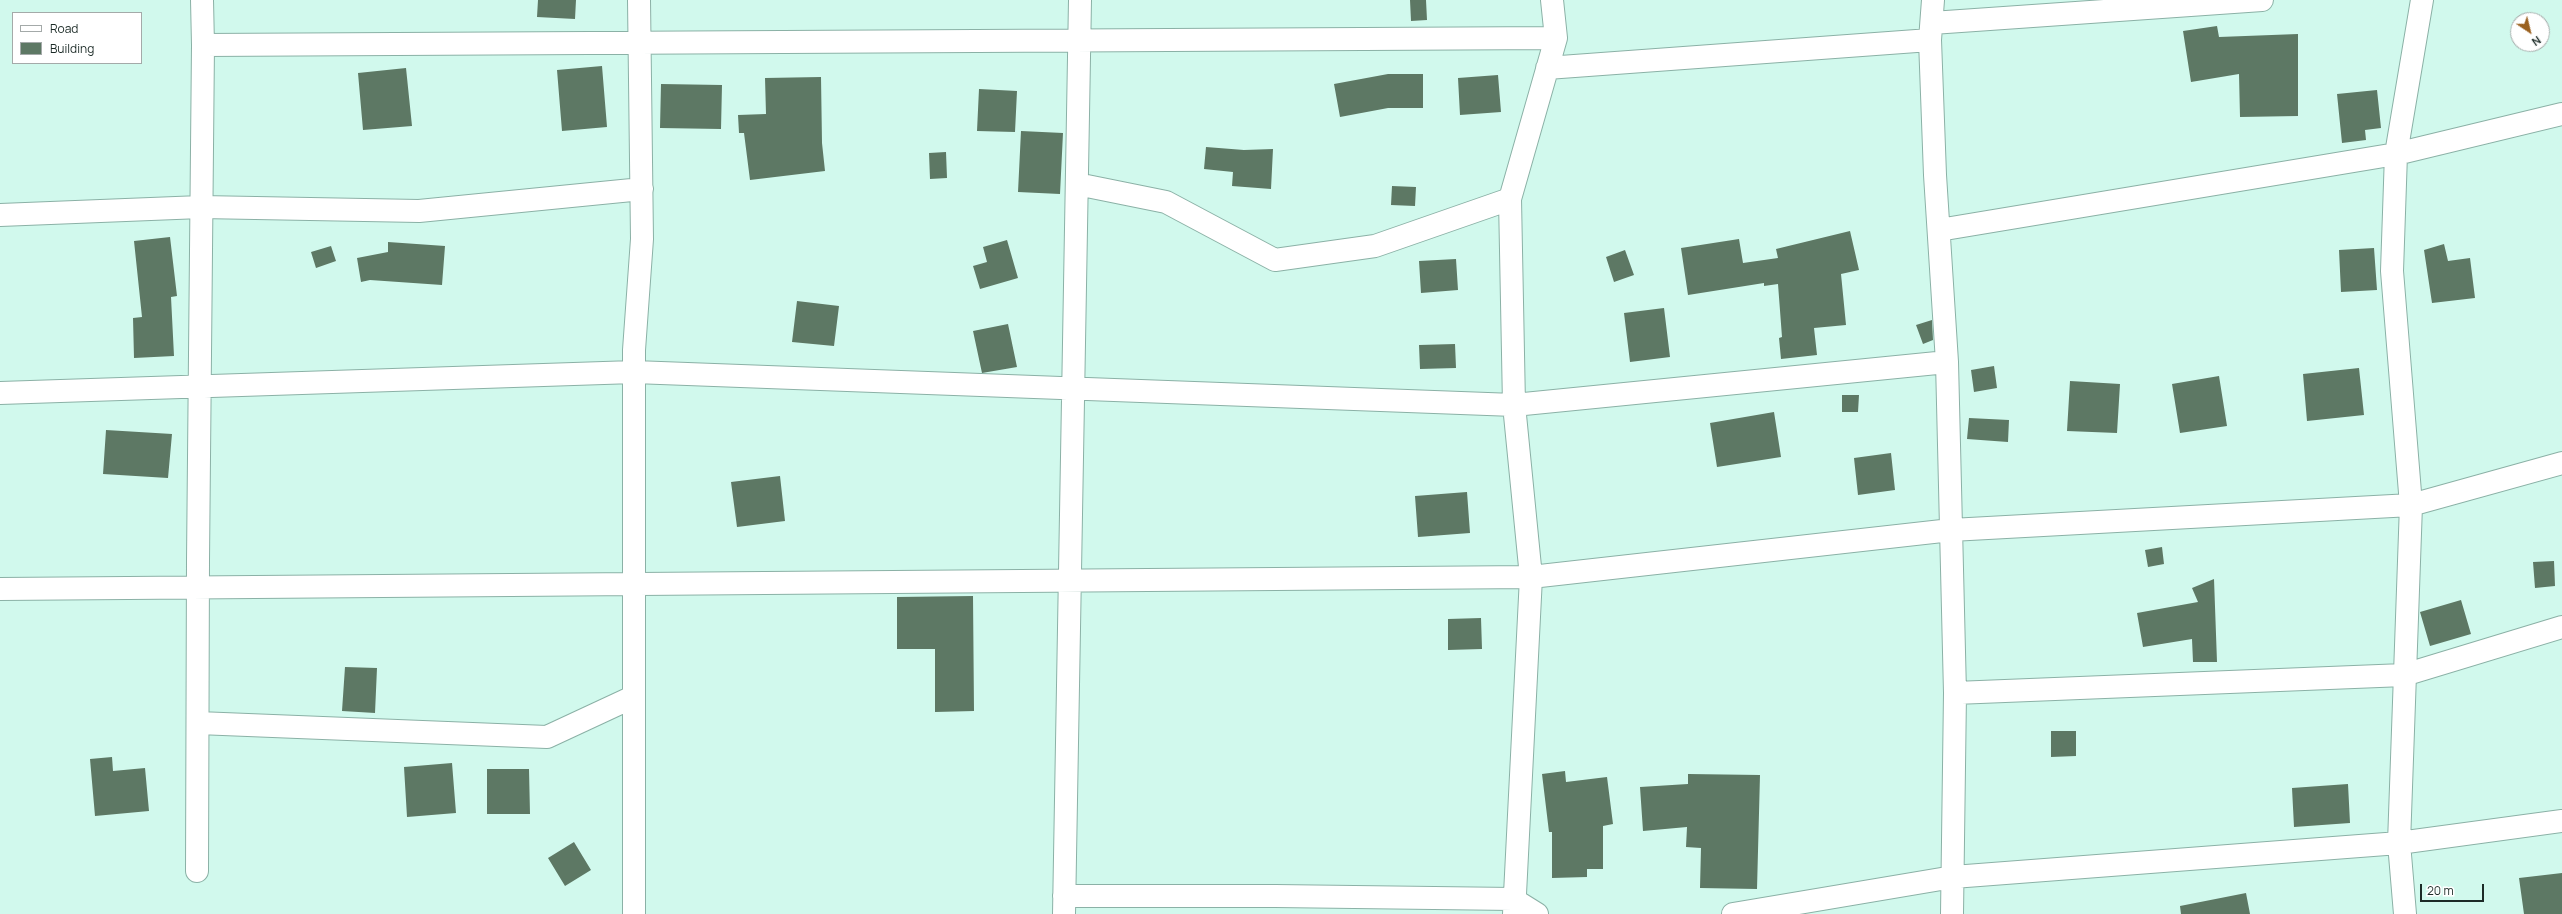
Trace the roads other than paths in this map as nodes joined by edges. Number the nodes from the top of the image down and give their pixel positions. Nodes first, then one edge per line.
1 (202, 0) edge
2 (639, 0) edge
3 (1080, 0) edge
4 (1552, 0) edge
5 (1933, 0) edge
6 (2262, 0) edge
7 (2422, 0) edge
8 (1931, 32) junction
9 (1556, 38) junction
10 (639, 42) junction
11 (1079, 42) junction
12 (203, 45) junction
13 (1547, 68) junction
14 (2562, 114) edge
15 (2396, 154) junction
16 (1077, 184) junction
17 (642, 190) junction
18 (1510, 199) junction
19 (201, 207) junction
20 (0, 216) edge
21 (1939, 230) junction
22 (1947, 362) junction
23 (634, 372) junction
24 (199, 387) junction
25 (1073, 389) junction
26 (0, 393) edge
27 (1514, 405) junction
28 (2562, 463) edge
29 (2411, 505) junction
30 (1951, 530) junction
31 (1531, 577) junction
32 (1069, 580) junction
33 (633, 584) junction
34 (198, 588) junction
35 (0, 589) edge
36 (2562, 627) edge
37 (2404, 675) junction
38 (1955, 693) junction
39 (633, 697) junction
40 (198, 723) junction
41 (2562, 821) edge
42 (2399, 843) junction
43 (197, 871) dead end
44 (1953, 877) junction
45 (1064, 905) edge
46 (1514, 906) edge
47 (634, 914) edge
48 (1536, 914) edge
49 (1733, 914) edge
50 (1952, 914) edge
51 (2405, 914) edge

1 - 12 street
2 - 10 street
3 - 11 street
4 - 9 street
5 - 8 street
6 - 8 street
7 - 15 street
8 - 13 street
8 - 21 street
9 - 11 street
9 - 13 street
10 - 11 street
10 - 12 street
10 - 17 street
11 - 16 street
12 - 19 street
13 - 18 street
14 - 15 street
15 - 21 street
15 - 29 street
16 - 18 street
16 - 25 street
17 - 19 street
17 - 23 street
18 - 27 street
19 - 20 street
19 - 24 street
21 - 22 street
22 - 27 street
22 - 30 street
23 - 24 street
23 - 25 street
23 - 33 street
24 - 26 street
24 - 34 street
25 - 27 street
25 - 32 street
27 - 31 street
28 - 29 street
29 - 30 street
29 - 37 street
30 - 31 street
30 - 38 street
31 - 32 street
31 - 46 street
32 - 33 street
32 - 45 street
33 - 34 street
33 - 39 street
34 - 35 street
34 - 40 street
36 - 37 street
37 - 38 street
37 - 42 street
38 - 44 street
39 - 40 street
39 - 47 street
40 - 43 street
41 - 42 street
42 - 44 street
42 - 51 street
44 - 49 street
44 - 50 street
45 - 46 street
46 - 48 street

